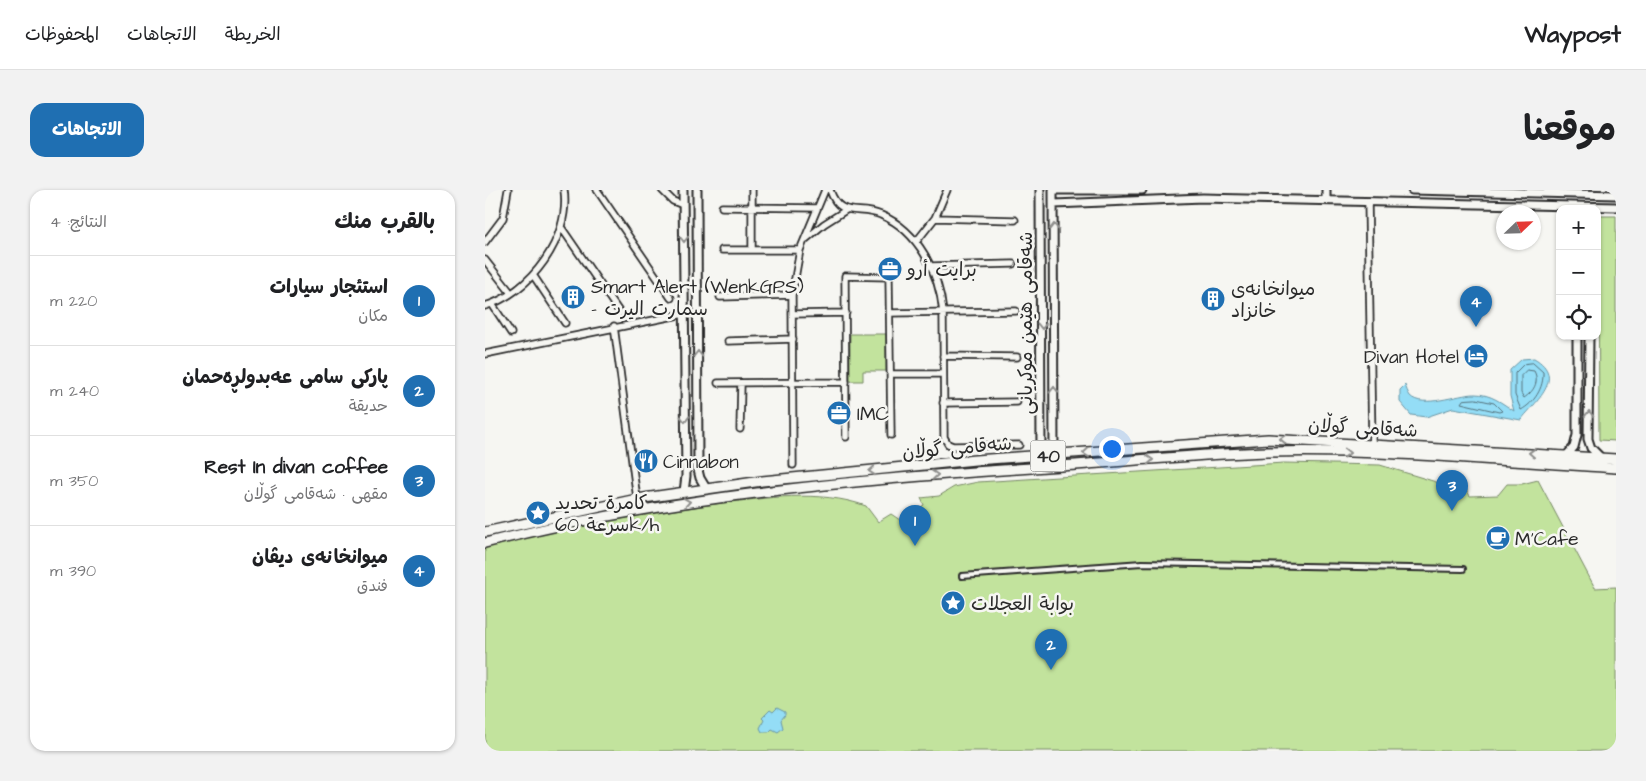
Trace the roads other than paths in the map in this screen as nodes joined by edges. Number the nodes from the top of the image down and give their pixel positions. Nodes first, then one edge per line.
1 (508, 190) edge
2 (564, 190) edge
3 (597, 190) edge
4 (662, 190) edge
5 (683, 190) edge
6 (697, 190) edge
7 (753, 190) edge
8 (825, 190) edge
9 (829, 190) edge
10 (947, 190) edge
11 (1040, 190) edge
12 (1053, 190) edge
13 (1142, 190) edge
14 (1326, 190) edge
15 (1412, 190) edge
16 (1430, 190) edge
17 (1465, 190) edge
18 (1578, 193) edge
19 (1588, 193) edge
20 (1616, 195) edge
21 (1326, 200) junction
22 (1368, 201) junction
23 (1054, 204) junction
24 (683, 205) junction
25 (1556, 206) edge
26 (722, 207) dead end
27 (753, 207) junction
28 (1616, 207) edge
29 (817, 208) junction
30 (1601, 208) edge
31 (846, 210) junction
32 (935, 218) junction
33 (1015, 220) dead end
34 (561, 227) junction
35 (804, 240) junction
36 (485, 242) edge
37 (916, 242) junction
38 (751, 249) junction
39 (722, 250) dead end
40 (800, 250) junction
41 (485, 260) edge
42 (1013, 264) dead end
43 (931, 266) junction
44 (533, 275) junction
45 (511, 293) junction
46 (792, 295) junction
47 (720, 297) dead end
48 (671, 298) dead end
49 (492, 304) junction
50 (485, 306) edge
51 (1016, 311) dead end
52 (943, 312) junction
53 (620, 313) dead end
54 (846, 313) junction
55 (890, 313) junction
56 (684, 314) junction
57 (792, 314) junction
58 (565, 323) dead end
59 (614, 326) junction
60 (511, 333) dead end
61 (793, 339) junction
62 (1577, 340) edge
63 (1589, 340) edge
64 (727, 341) dead end
65 (1042, 343) junction
66 (1055, 344) junction
67 (485, 354) edge
68 (943, 356) junction
69 (1017, 357) dead end
70 (891, 374) junction
71 (943, 374) junction
72 (846, 382) junction
73 (741, 383) junction
74 (794, 383) junction
75 (717, 384) dead end
76 (684, 392) junction
77 (698, 392) junction
78 (1017, 402) dead end
79 (943, 403) junction
80 (740, 429) dead end
81 (891, 435) dead end
82 (1577, 435) junction
83 (1588, 435) junction
84 (846, 436) dead end
85 (1019, 444) dead end
86 (1372, 444) junction
87 (1464, 454) junction
88 (1567, 455) junction
89 (1041, 456) junction
90 (1054, 456) junction
91 (1601, 458) junction
92 (1616, 459) edge
93 (793, 464) dead end
94 (1616, 468) edge
95 (706, 488) junction
96 (684, 492) junction
97 (637, 499) junction
98 (485, 532) edge
99 (485, 544) edge
100 (1463, 569) dead end
101 (962, 576) dead end

1 - 36 street
2 - 34 street
3 - 48 street
4 - 24 street
5 - 24 street
77 -> 6 street
7 - 27 street
8 - 29 street
9 - 31 street
10 - 32 street
11 -> 65 street, شەقامی هێمن موکریانی
12 - 13 street
12 - 23 street, شەقامی هێمن موکریانی
14 - 21 street
15 - 16 street
16 - 17 street
17 - 18 street
18 - 19 street
19 - 20 street
21 - 22 street
21 - 23 street
22 - 25 street
22 - 86 street
66 -> 23 street, شەقامی هێمن موکریانی
24 -> 56 street
26 - 27 street
27 - 29 street
27 - 38 street
28 - 30 street
29 - 35 street
31 - 35 street
31 - 37 street
32 - 33 street
32 - 37 street
34 - 44 street
34 - 53 street
35 - 40 street
37 - 43 street
38 - 39 street
38 - 40 street
40 - 46 street
41 - 45 street
42 - 43 street
43 - 52 street
44 - 45 street
44 - 58 street
45 - 49 street
46 - 47 street
46 - 57 street
49 - 50 street
49 - 60 street
51 - 52 street
52 - 55 street
52 - 68 street
54 - 55 street
54 - 57 street
54 - 72 street
55 - 70 street
56 - 59 street
56 - 76 street
57 - 61 street
59 - 67 street
59 - 97 street
61 - 64 street
61 - 74 street
62 - 82 street
83 -> 63 street
65 - 66 street
65 - 89 street, شەقامی هێمن موکریانی
90 -> 66 street, شەقامی هێمن موکریانی
68 - 69 street
68 - 71 street
70 - 71 street
70 - 81 street
71 - 79 street
72 - 74 street
72 - 84 street
73 - 74 street
73 - 75 street
73 - 80 street
74 - 93 street
76 - 77 street
76 -> 96 street
77 - 95 street
78 - 79 street
79 - 85 street
82 - 83 street
82 - 88 street
83 - 91 street
86 - 87 main road, شەقامی گوڵان / 40
86 -> 90 main road, شەقامی گوڵان / 40
88 -> 87 main road, شەقامی گوڵان / 40
87 - 94 main road, شەقامی گوڵان / 40
99 -> 87 main road, شەقامی گوڵان / 40
88 - 91 main road, شەقامی گوڵان / 40
89 - 90 main road, شەقامی گوڵان / 40
89 -> 95 main road, شەقامی گوڵان / 40
91 - 92 main road, شەقامی گوڵان / 40
95 - 96 main road, شەقامی گوڵان / 40
96 - 97 main road, شەقامی گوڵان / 40
97 - 98 main road, شەقامی گوڵان / 40
100 - 101 street

